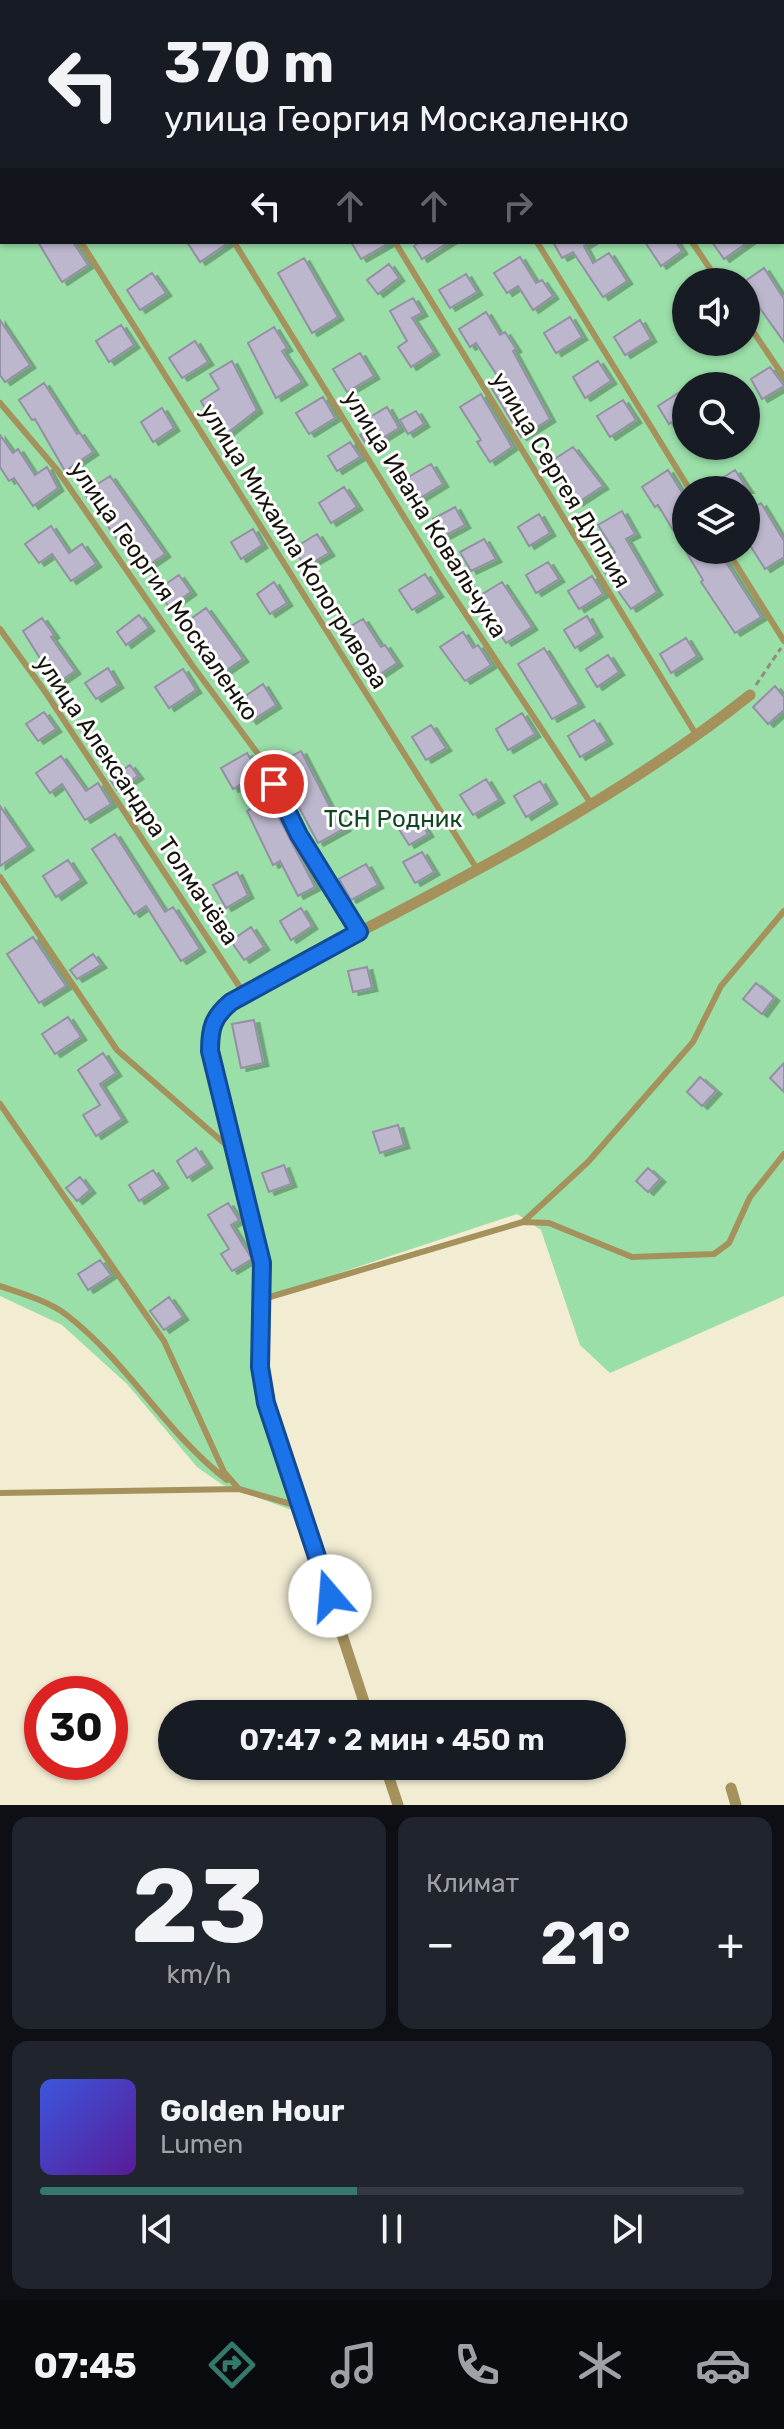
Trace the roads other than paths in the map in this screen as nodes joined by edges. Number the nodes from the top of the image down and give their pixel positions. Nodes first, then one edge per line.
1 (82, 244) edge
2 (235, 244) edge
3 (396, 244) edge
4 (538, 244) edge
5 (693, 244) edge
6 (710, 268) edge
7 (760, 342) edge
8 (784, 377) edge
9 (0, 403) edge
10 (681, 476) edge
11 (736, 564) edge
12 (0, 629) edge
13 (784, 642) edge
14 (750, 695) road end
15 (697, 736) junction
16 (590, 802) junction
17 (477, 869) junction
18 (0, 877) edge
19 (784, 911) edge
20 (359, 932) junction
21 (243, 992) junction
22 (0, 1104) edge
23 (235, 1152) junction
24 (784, 1154) edge
25 (523, 1222) junction
26 (0, 1286) edge
27 (263, 1299) junction
28 (239, 1489) junction
29 (0, 1493) edge
30 (302, 1507) junction
31 (364, 1700) edge
32 (390, 1780) edge
33 (731, 1788) dead end
34 (398, 1805) edge
35 (736, 1805) edge

1 - 17 lane, улица Михаила Кологривова
2 - 16 lane, улица Ивана Ковальчука
3 - 15 lane, улица Сергея Дуплия
4 - 10 lane
5 - 6 lane
7 - 8 lane
9 - 20 lane, улица Георгия Москаленко
11 - 13 lane
12 - 21 lane, улица Александра Толмачёва
14 - 15 street
15 - 16 street
16 - 17 street
17 - 20 street
18 - 23 lane
19 - 25 lane
20 - 21 street
21 - 23 street
22 - 28 lane
23 - 27 street
24 - 25 lane
25 - 27 lane
26 - 28 lane
27 - 30 street
28 - 29 lane
28 - 30 lane
30 - 31 street
32 - 34 street
33 - 35 street

